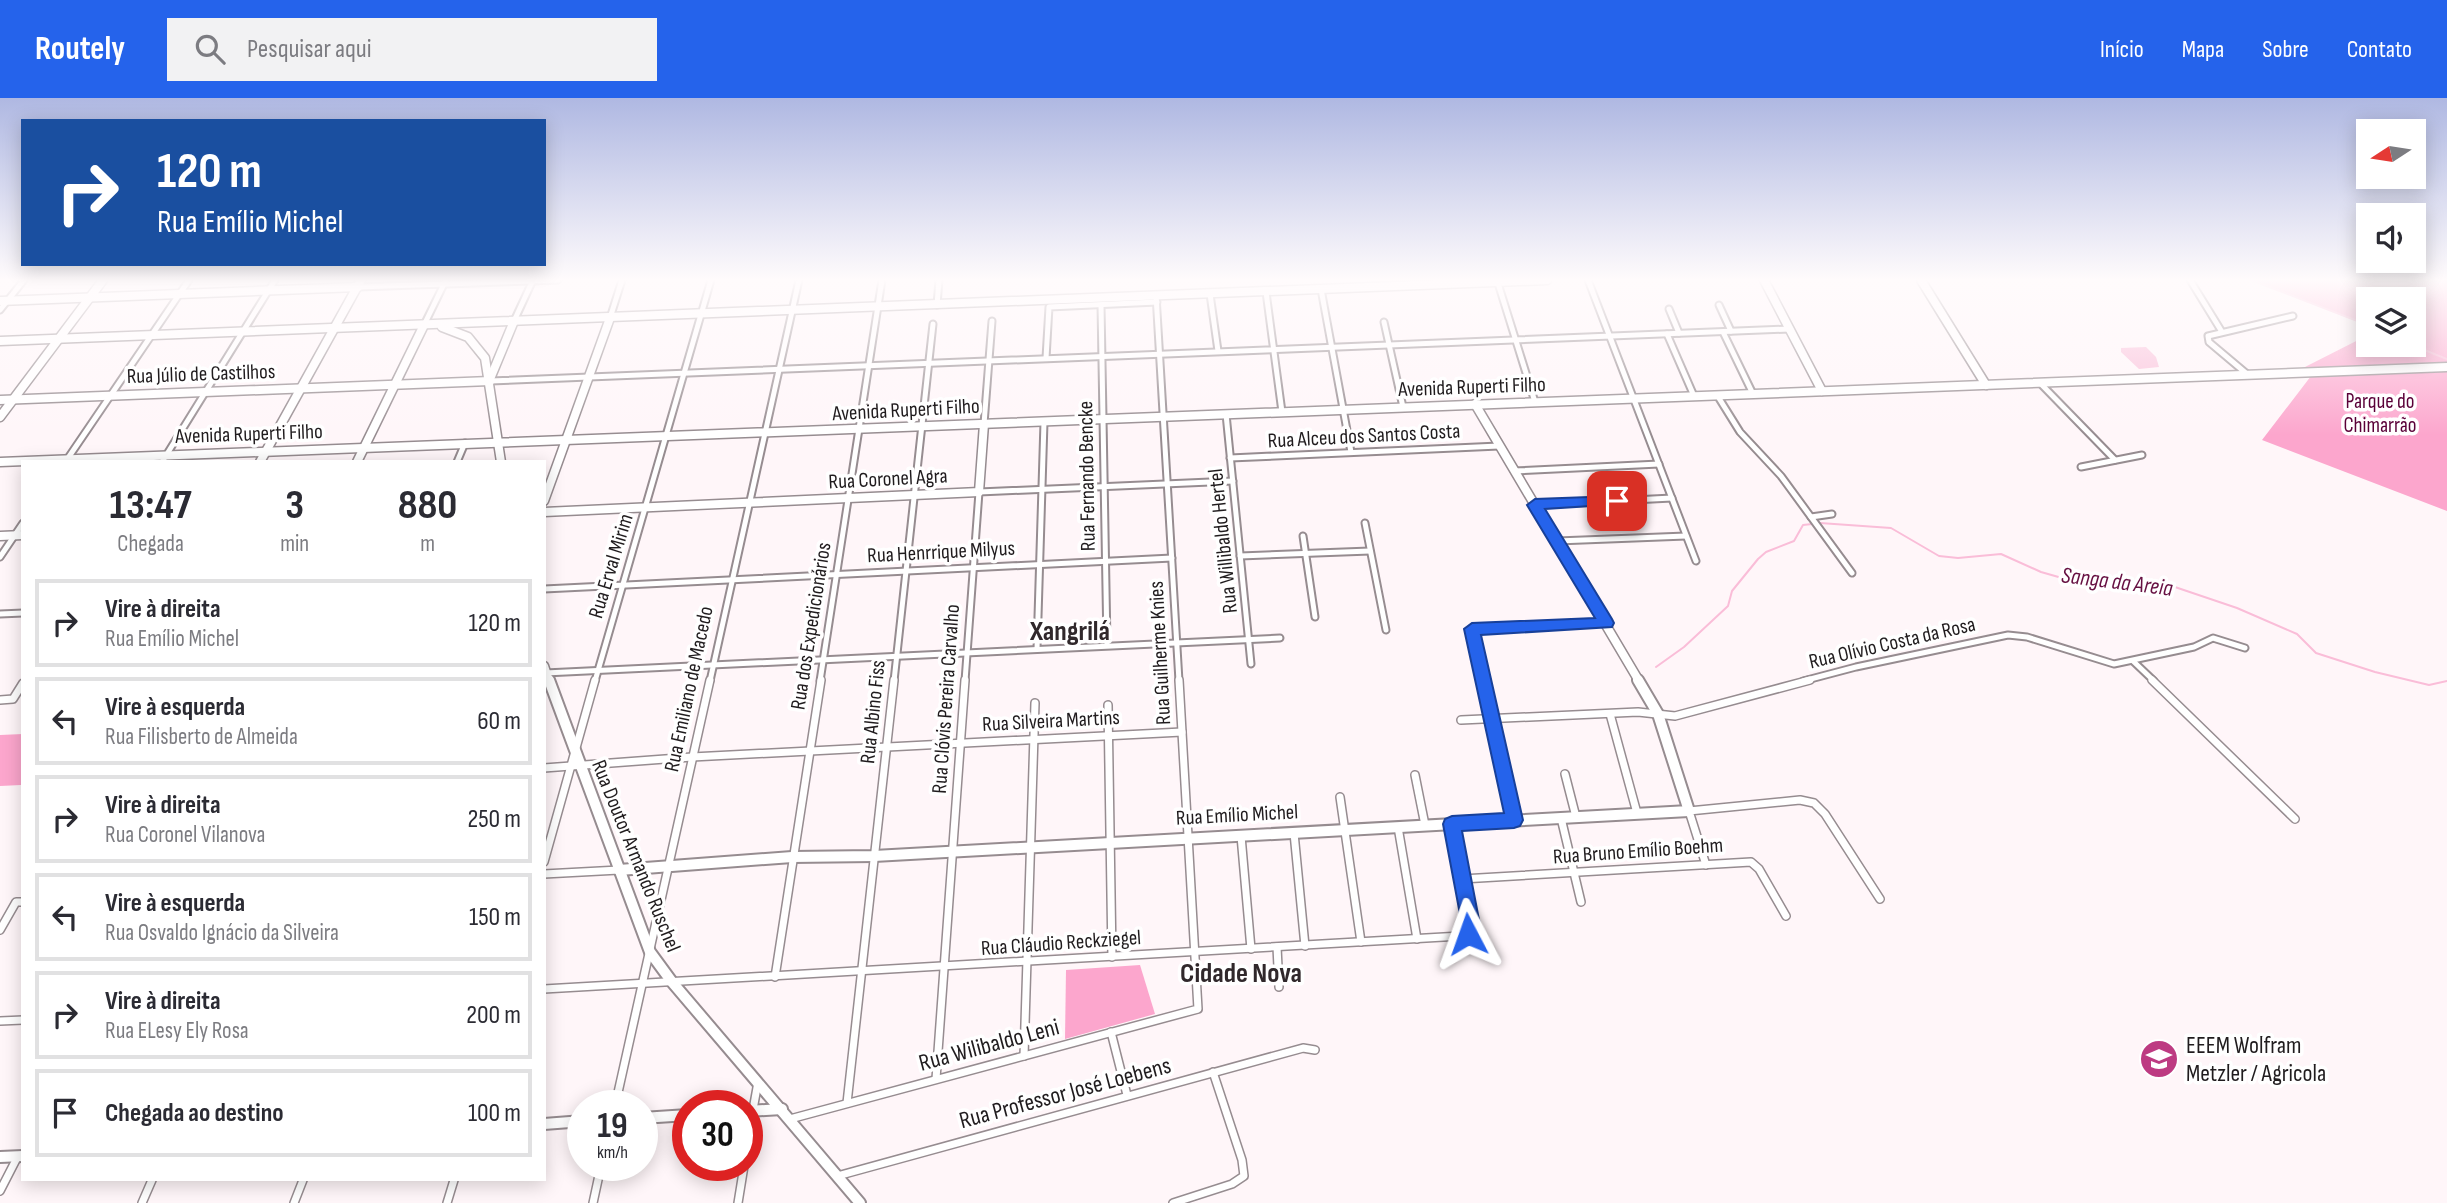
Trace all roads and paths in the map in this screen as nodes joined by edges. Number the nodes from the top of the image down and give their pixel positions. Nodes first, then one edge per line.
1 (243, 331) edge
2 (66, 332) edge
3 (155, 332) edge
4 (230, 332) edge
5 (332, 332) edge
6 (423, 332) edge
7 (461, 332) edge
8 (510, 332) edge
9 (605, 332) edge
10 (697, 332) edge
11 (787, 332) edge
12 (874, 332) edge
13 (932, 332) edge
14 (991, 332) edge
15 (1047, 332) edge
16 (1102, 332) edge
17 (1158, 332) edge
18 (1215, 332) edge
19 (1271, 332) edge
20 (1328, 332) edge
21 (1386, 332) edge
22 (1513, 332) edge
23 (1607, 332) edge
24 (1723, 332) junction
25 (1726, 332) edge
26 (1790, 332) edge
27 (1953, 332) edge
28 (2222, 332) edge
29 (1679, 333) joint
30 (1667, 334) junction
31 (153, 335) junction
32 (1609, 336) junction
33 (61, 338) junction
34 (1516, 340) junction
35 (0, 341) edge
36 (1390, 345) junction
37 (1331, 348) junction
38 (1273, 350) junction
39 (1218, 351) junction
40 (1160, 354) junction
41 (1102, 356) junction
42 (1046, 358) junction
43 (989, 361) junction
44 (929, 363) junction
45 (869, 366) junction
46 (2447, 367) edge
47 (778, 370) junction
48 (685, 374) junction
49 (2247, 375) junction
50 (588, 377) junction
51 (490, 381) junction
52 (2040, 383) junction
53 (395, 384) junction
54 (1986, 385) junction
55 (301, 388) junction
56 (1822, 391) junction
57 (205, 392) junction
58 (1753, 394) junction
59 (1717, 395) junction
60 (111, 396) junction
61 (1695, 396) junction
62 (1633, 398) junction
63 (13, 400) junction
64 (0, 401) edge
65 (1535, 402) junction
66 (1475, 404) junction
67 (1403, 407) junction
68 (1342, 409) junction
69 (1282, 412) junction
70 (1226, 414) junction
71 (1163, 416) junction
72 (0, 417) edge
73 (1103, 418) junction
74 (1044, 422) junction
75 (984, 424) junction
76 (922, 426) junction
77 (859, 429) junction
78 (762, 434) junction
79 (667, 438) junction
80 (566, 442) junction
81 (499, 443) junction
82 (464, 445) junction
83 (1499, 446) junction
84 (363, 449) junction
85 (1351, 452) junction
86 (2142, 455) dead end
87 (264, 456) edge
88 (1230, 458) junction
89 (163, 459) edge
90 (67, 460) edge
91 (114, 460) edge
92 (145, 460) edge
93 (358, 460) edge
94 (458, 460) edge
95 (501, 460) edge
96 (2115, 460) junction
97 (21, 463) edge
98 (0, 464) edge
99 (1659, 464) junction
100 (21, 465) edge
101 (2081, 467) dead end
102 (1514, 471) junction
103 (1233, 481) junction
104 (1167, 484) junction
105 (1104, 486) junction
106 (1042, 489) junction
107 (979, 492) junction
108 (914, 495) junction
109 (546, 496) edge
110 (848, 498) junction
111 (1672, 498) junction
112 (749, 503) junction
113 (1535, 505) junction
114 (647, 508) junction
115 (546, 512) edge
116 (1832, 514) dead end
117 (1811, 517) junction
118 (1365, 523) dead end
119 (19, 535) edge
120 (0, 536) edge
121 (1686, 536) junction
122 (1303, 537) dead end
123 (1557, 541) junction
124 (1370, 551) junction
125 (1306, 553) junction
126 (1240, 556) junction
127 (0, 557) edge
128 (1172, 558) junction
129 (1106, 561) junction
130 (1696, 561) dead end
131 (1040, 565) junction
132 (974, 568) junction
133 (906, 571) junction
134 (1852, 573) dead end
135 (836, 574) junction
136 (731, 579) junction
137 (624, 584) junction
138 (546, 589) edge
139 (21, 613) edge
140 (0, 614) edge
141 (1315, 617) dead end
142 (1606, 623) junction
143 (1386, 629) dead end
144 (1280, 638) dead end
145 (1249, 639) junction
146 (1177, 642) junction
147 (1107, 645) junction
148 (2245, 648) dead end
149 (1037, 649) junction
150 (967, 652) junction
151 (897, 656) junction
152 (823, 660) junction
153 (2133, 661) junction
154 (1251, 664) dead end
155 (712, 665) junction
156 (598, 670) junction
157 (546, 671) edge
158 (546, 674) edge
159 (21, 686) edge
160 (0, 700) edge
161 (1035, 703) dead end
162 (1108, 705) dead end
163 (1610, 714) junction
164 (1658, 714) junction
165 (1492, 719) junction
166 (1461, 720) dead end
167 (1182, 732) junction
168 (1108, 735) junction
169 (1034, 739) junction
170 (961, 743) junction
171 (886, 747) junction
172 (573, 751) junction
173 (809, 751) junction
174 (692, 757) junction
175 (574, 767) junction
176 (546, 768) edge
177 (1565, 774) dead end
178 (1415, 775) dead end
179 (1340, 797) dead end
180 (1689, 811) junction
181 (1637, 813) junction
182 (1576, 817) junction
183 (1561, 818) junction
184 (2295, 819) dead end
185 (1514, 820) junction
186 (1452, 824) junction
187 (1424, 825) junction
188 (1398, 827) junction
189 (1345, 828) junction
190 (1294, 831) junction
191 (1241, 834) junction
192 (1188, 837) junction
193 (1110, 842) junction
194 (1031, 847) junction
195 (953, 851) junction
196 (546, 856) edge
197 (874, 856) junction
198 (792, 857) junction
199 (1706, 865) junction
200 (669, 866) junction
201 (619, 870) junction
202 (1574, 873) junction
203 (546, 874) edge
204 (1462, 879) junction
205 (1880, 899) dead end
206 (19, 902) edge
207 (1581, 902) dead end
208 (1786, 916) dead end
209 (0, 930) edge
210 (1417, 939) junction
211 (1361, 942) junction
212 (1305, 946) junction
213 (1277, 947) junction
214 (1251, 949) junction
215 (1195, 951) junction
216 (650, 952) junction
217 (1112, 957) junction
218 (1027, 962) junction
219 (944, 968) junction
220 (861, 973) junction
221 (775, 977) junction
222 (672, 982) junction
223 (643, 984) junction
224 (1279, 987) dead end
225 (546, 989) edge
226 (1198, 1009) joint
227 (21, 1020) edge
228 (0, 1021) edge
229 (1111, 1032) junction
230 (1315, 1050) dead end
231 (1024, 1056) junction
232 (1213, 1072) junction
233 (936, 1079) junction
234 (758, 1080) junction
235 (619, 1090) edge
236 (755, 1090) edge
237 (1127, 1095) junction
238 (847, 1103) junction
239 (782, 1109) junction
240 (763, 1110) edge
241 (790, 1119) junction
242 (567, 1122) edge
243 (546, 1124) edge
244 (21, 1152) edge
245 (0, 1157) edge
246 (837, 1176) junction
247 (152, 1181) edge
248 (303, 1181) edge
249 (454, 1181) edge
250 (598, 1181) edge
251 (742, 1181) edge
252 (0, 1191) edge
253 (142, 1203) edge
254 (294, 1203) edge
255 (447, 1203) edge
256 (593, 1203) edge
257 (738, 1203) edge
258 (860, 1203) edge
259 (1173, 1203) edge

1 - 57 street
2 - 33 main road
3 - 31 street
4 - 31 main road
5 - 55 main road
6 - 53 main road
7 - 51 main road
8 - 51 main road
9 - 50 main road
10 - 48 street, Rua Erval Mirim
11 - 47 street, Rua Emiliano de Macedo
12 - 45 street, Rua dos Expedicionários
13 - 44 street, Rua Albino Fiss
14 - 43 street, Rua Clóvis Pereira Carvalho
15 - 42 street
16 - 41 street, Rua Fernando Bencke
17 - 40 street, Rua Guilherme Knies
18 - 39 street
19 - 38 street
20 - 37 street
21 - 36 street
22 - 34 street
23 - 32 street
24 - 25 street, Rua Júlio de Castilhos
24 - 29 street, Rua Júlio de Castilhos
24 - 58 street
26 - 56 main road
27 - 54 main road
28 - 49 street
29 - 30 street, Rua Júlio de Castilhos
30 - 32 street, Rua Júlio de Castilhos
30 - 61 street
31 - 33 main road
31 - 60 street
32 - 34 street, Rua Júlio de Castilhos
32 - 62 street
33 - 35 main road
33 - 63 main road
34 - 36 street, Rua Júlio de Castilhos
34 - 65 street
36 - 37 street, Rua Júlio de Castilhos
36 - 67 street
37 - 38 street, Rua Júlio de Castilhos
37 - 68 street
38 - 39 street, Rua Júlio de Castilhos
38 - 69 street
39 - 40 street, Rua Júlio de Castilhos
40 - 41 street, Rua Júlio de Castilhos
40 - 71 street, Rua Guilherme Knies
41 - 42 street, Rua Júlio de Castilhos
41 - 73 street, Rua Fernando Bencke
42 - 43 street, Rua Júlio de Castilhos
43 - 44 street, Rua Júlio de Castilhos
43 - 75 street, Rua Clóvis Pereira Carvalho
44 - 45 street, Rua Júlio de Castilhos
44 - 76 street, Rua Albino Fiss
45 - 47 street, Rua Júlio de Castilhos
45 - 77 street, Rua dos Expedicionários
46 - 49 main road, Avenida Ruperti Filho
47 - 48 street, Rua Júlio de Castilhos
47 - 78 street, Rua Emiliano de Macedo
48 - 50 street, Rua Júlio de Castilhos
48 - 79 street, Rua Erval Mirim
49 - 52 main road, Avenida Ruperti Filho
50 - 51 street, Rua Júlio de Castilhos
50 - 80 main road
51 - 53 main road, Rua Júlio de Castilhos
51 - 81 main road
52 - 54 main road, Avenida Ruperti Filho
52 - 96 street
53 - 55 main road, Rua Júlio de Castilhos
53 - 84 main road
54 - 56 main road, Avenida Ruperti Filho
55 - 57 main road, Rua Júlio de Castilhos
55 - 87 main road
56 - 58 main road, Avenida Ruperti Filho
57 - 60 main road, Rua Júlio de Castilhos
57 - 89 street
58 - 59 main road, Avenida Ruperti Filho
59 - 61 main road, Avenida Ruperti Filho
59 - 117 street
60 - 63 main road, Rua Júlio de Castilhos
60 - 90 street
61 - 62 main road, Avenida Ruperti Filho
62 - 65 main road, Avenida Ruperti Filho
62 - 99 street
63 - 64 main road, Rua Júlio de Castilhos
63 - 72 main road
65 - 66 main road, Avenida Ruperti Filho
66 - 67 main road, Avenida Ruperti Filho
66 - 83 main road
67 - 68 main road, Avenida Ruperti Filho
68 - 69 main road, Avenida Ruperti Filho
68 - 85 street
69 - 70 main road, Avenida Ruperti Filho
70 - 71 main road, Avenida Ruperti Filho
70 - 88 street, Rua Willibaldo Hertel
71 - 73 main road, Avenida Ruperti Filho
71 - 104 street, Rua Guilherme Knies
73 - 74 main road, Avenida Ruperti Filho
73 - 105 street, Rua Fernando Bencke
74 - 75 main road, Avenida Ruperti Filho
74 - 106 street
75 - 76 main road, Avenida Ruperti Filho
75 - 107 main road, Rua Clóvis Pereira Carvalho
76 - 77 main road, Avenida Ruperti Filho
76 - 108 street, Rua Albino Fiss
77 - 78 main road, Avenida Ruperti Filho
77 - 110 street, Rua dos Expedicionários
78 - 79 main road, Avenida Ruperti Filho
78 - 112 street, Rua Emiliano de Macedo
79 - 80 main road, Avenida Ruperti Filho
79 - 114 street, Rua Erval Mirim
80 - 81 main road, Avenida Ruperti Filho
80 - 109 main road
81 - 82 main road, Avenida Ruperti Filho
81 - 95 main road
82 - 84 main road, Avenida Ruperti Filho
82 - 94 street
83 - 85 street, Rua Alceu dos Santos Costa
83 - 102 main road
84 - 87 main road, Avenida Ruperti Filho
84 - 93 main road
85 - 88 street, Rua Alceu dos Santos Costa
86 - 96 street
87 - 89 main road, Avenida Ruperti Filho
88 - 103 street, Rua Willibaldo Hertel
89 - 91 main road, Avenida Ruperti Filho
89 - 92 main road, Avenida Ruperti Filho
96 - 101 street
97 - 98 main road, Avenida Ruperti Filho
98 - 100 main road, Avenida Ruperti Filho
99 - 102 street
99 - 111 street
102 - 113 main road
103 - 104 street, Rua Coronel Agra
103 - 126 street, Rua Willibaldo Hertel
104 - 105 street, Rua Coronel Agra
104 - 128 street, Rua Guilherme Knies
105 - 106 street, Rua Coronel Agra
105 - 129 street, Rua Fernando Bencke
106 - 107 street, Rua Coronel Agra
106 - 131 street
107 - 108 main road, Rua Coronel Agra
107 - 132 street, Rua Clóvis Pereira Carvalho
108 - 110 main road, Rua Coronel Agra
108 - 133 street, Rua Albino Fiss
110 - 112 main road, Rua Coronel Agra
110 - 135 street, Rua dos Expedicionários
111 - 113 street
111 - 121 street
112 - 114 main road, Rua Coronel Agra
112 - 136 street, Rua Emiliano de Macedo
113 - 123 main road
114 - 115 main road, Rua Coronel Agra
114 - 137 street, Rua Erval Mirim
116 - 117 street
117 - 134 street
118 - 124 street
119 - 120 main road
119 - 127 street
121 - 123 street
121 - 130 street
122 - 125 street
123 - 142 main road
124 - 125 street
124 - 143 street
125 - 126 street
125 - 141 street
126 - 145 street, Rua Willibaldo Hertel
128 - 129 street, Rua Henrrique Milyus
128 - 146 street, Rua Guilherme Knies
129 - 131 street, Rua Henrrique Milyus
129 - 147 street, Rua Fernando Bencke
131 - 132 street, Rua Henrrique Milyus
131 - 149 street
132 - 133 street, Rua Henrrique Milyus
132 - 150 street, Rua Clóvis Pereira Carvalho
133 - 135 street, Rua Henrrique Milyus
133 - 151 street, Rua Albino Fiss
135 - 136 street, Rua Henrrique Milyus
135 - 152 street, Rua dos Expedicionários
136 - 137 street, Rua Henrrique Milyus
136 - 155 street, Rua Emiliano de Macedo
137 - 138 street, Rua Henrrique Milyus
137 - 156 street, Rua Erval Mirim
139 - 140 street
142 - 164 main road
142 - 165 street
144 - 145 street
145 - 146 street
145 - 154 street, Rua Willibaldo Hertel
146 - 147 street
146 - 167 street, Rua Guilherme Knies
147 - 149 street
148 - 153 street, Rua Olívio Costa da Rosa
149 - 150 street
150 - 151 street
150 - 170 street, Rua Clóvis Pereira Carvalho
151 - 152 street
151 - 171 street, Rua Albino Fiss
152 - 155 street
152 - 173 street, Rua dos Expedicionários
153 - 164 street, Rua Olívio Costa da Rosa
153 - 184 street
155 - 156 street
155 - 174 street, Rua Emiliano de Macedo
156 - 157 street
156 - 172 street, Rua Erval Mirim
158 - 172 main road, Rua Doutor Armando Ruschel
159 - 160 street
161 - 169 street
162 - 168 street
163 - 164 street
163 - 165 street
163 - 181 street
164 - 180 main road
165 - 166 street
165 - 185 street
167 - 168 street, Rua Silveira Martins
167 - 192 street, Rua Guilherme Knies
168 - 169 street, Rua Silveira Martins
168 - 193 street
169 - 170 street, Rua Silveira Martins
169 - 194 street
170 - 171 street, Rua Silveira Martins
170 - 195 street, Rua Clóvis Pereira Carvalho
171 - 173 street, Rua Silveira Martins
171 - 197 street, Rua Albino Fiss
172 - 175 main road, Rua Doutor Armando Ruschel
173 - 174 street, Rua Silveira Martins
173 - 198 street, Rua dos Expedicionários
174 - 175 street, Rua Silveira Martins
174 - 200 street, Rua Emiliano de Macedo
175 - 176 street, Rua Silveira Martins
175 - 196 street
175 - 201 main road, Rua Doutor Armando Ruschel
177 - 182 street
178 - 187 street
179 - 189 street
180 - 181 main road, Rua Emílio Michel
180 - 199 street
180 - 205 street, Rua Emílio Michel
181 - 182 main road, Rua Emílio Michel
182 - 183 main road, Rua Emílio Michel
183 - 185 main road, Rua Emílio Michel
183 - 202 street
185 - 186 main road, Rua Emílio Michel
186 - 187 main road, Rua Emílio Michel
186 - 204 street, Rua Cláudio Reckziegel
187 - 188 main road, Rua Emílio Michel
188 - 189 main road, Rua Emílio Michel
188 - 210 street
189 - 190 main road, Rua Emílio Michel
189 - 211 street
190 - 191 main road, Rua Emílio Michel
190 - 212 street
191 - 192 main road, Rua Emílio Michel
191 - 214 street
192 - 193 main road, Rua Emílio Michel
192 - 215 street, Rua Guilherme Knies
193 - 194 main road, Rua Emílio Michel
193 - 217 street
194 - 195 main road, Rua Emílio Michel
194 - 218 street
195 - 197 main road, Rua Emílio Michel
195 - 219 street, Rua Clóvis Pereira Carvalho
197 - 198 main road, Rua Emílio Michel
197 - 220 street, Rua Albino Fiss
198 - 200 main road, Rua Emílio Michel
198 - 221 street, Rua dos Expedicionários
199 - 202 street, Rua Bruno Emílio Boehm
199 - 208 street, Rua Bruno Emílio Boehm
200 - 201 main road, Rua Emílio Michel
200 - 216 street, Rua Emiliano de Macedo
201 - 203 street, Rua Emílio Michel
201 - 216 main road, Rua Doutor Armando Ruschel
202 - 204 street, Rua Bruno Emílio Boehm
202 - 207 street
204 - 210 street, Rua Cláudio Reckziegel
206 - 209 street
210 - 211 street, Rua Cláudio Reckziegel
211 - 212 street, Rua Cláudio Reckziegel
212 - 213 street, Rua Cláudio Reckziegel
213 - 214 street, Rua Cláudio Reckziegel
213 - 224 street
214 - 215 street, Rua Cláudio Reckziegel
215 - 217 street, Rua Cláudio Reckziegel
215 - 226 street, Rua Guilherme Knies
216 - 222 main road, Rua Doutor Armando Ruschel
216 - 223 street, Rua Emiliano de Macedo
217 - 218 street, Rua Cláudio Reckziegel
218 - 219 street, Rua Cláudio Reckziegel
218 - 231 street
219 - 220 street, Rua Cláudio Reckziegel
219 - 233 street, Rua Clóvis Pereira Carvalho
220 - 221 street, Rua Cláudio Reckziegel
220 - 238 street, Rua Albino Fiss
221 - 222 street, Rua Cláudio Reckziegel
222 - 223 street, Rua Cláudio Reckziegel
222 - 234 main road, Rua Doutor Armando Ruschel
223 - 225 street, Rua Cláudio Reckziegel
223 - 235 street, Rua Emiliano de Macedo
226 - 229 street, Rua Wilibaldo Leni
227 - 228 street
229 - 231 street, Rua Wilibaldo Leni
229 - 237 street
230 - 232 street, Rua Professor José Loebens
231 - 233 street, Rua Wilibaldo Leni
232 - 237 street, Rua Professor José Loebens
232 - 259 street
233 - 238 street, Rua Wilibaldo Leni
234 - 236 street
234 - 239 main road, Rua Doutor Armando Ruschel
237 - 246 street, Rua Professor José Loebens
238 - 241 street, Rua Wilibaldo Leni
239 - 240 main road
239 - 241 main road, Rua Doutor Armando Ruschel
241 - 246 main road, Rua Doutor Armando Ruschel
242 - 243 main road
244 - 245 main road
244 - 252 street
246 - 258 main road, Rua Doutor Armando Ruschel
247 - 253 street
248 - 254 street
249 - 255 street
250 - 256 street
251 - 257 street

